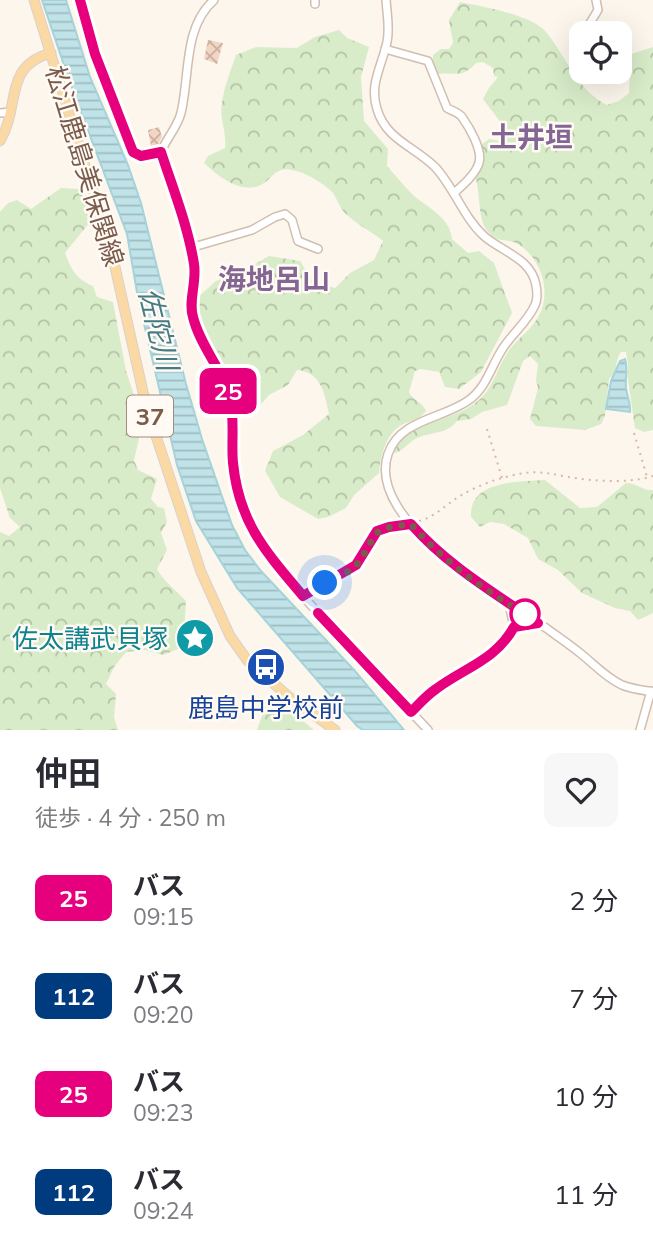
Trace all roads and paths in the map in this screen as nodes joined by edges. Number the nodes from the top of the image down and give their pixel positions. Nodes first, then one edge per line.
1 (34, 0) edge
2 (80, 0) edge
3 (214, 0) edge
4 (386, 0) edge
5 (596, 0) edge
6 (591, 21) edge
7 (385, 49) junction
8 (51, 53) junction
9 (11, 112) junction
10 (0, 113) edge
11 (0, 141) edge
12 (161, 152) junction
13 (454, 193) junction
14 (190, 248) junction
15 (318, 248) dead end
16 (486, 429) dead end
17 (634, 433) dead end
18 (653, 477) edge
19 (647, 478) junction
20 (502, 479) junction
21 (411, 524) junction
22 (303, 596) junction
23 (509, 604) junction
24 (538, 623) junction
25 (514, 627) junction
26 (652, 692) edge
27 (411, 712) junction
28 (335, 730) edge
29 (428, 730) edge
30 (640, 730) edge

1 - 8 main road, 松江鹿島美保関線 / 37
2 - 12 street
3 - 12 street
4 - 7 street
5 - 6 street
7 - 13 street
7 - 13 street
8 - 9 main road
8 - 28 main road, 松江鹿島美保関線 / 37
9 - 10 street
9 - 11 main road
12 - 14 street
13 - 21 street
14 - 15 street
14 - 22 street
16 - 20 path
17 - 19 path
18 - 19 path
19 - 20 path
20 - 21 path
21 - 22 street
21 - 23 street
22 - 27 street
23 - 24 street
23 - 25 street
24 - 25 street
24 - 26 street
25 - 27 street
26 - 30 street
27 - 29 street

